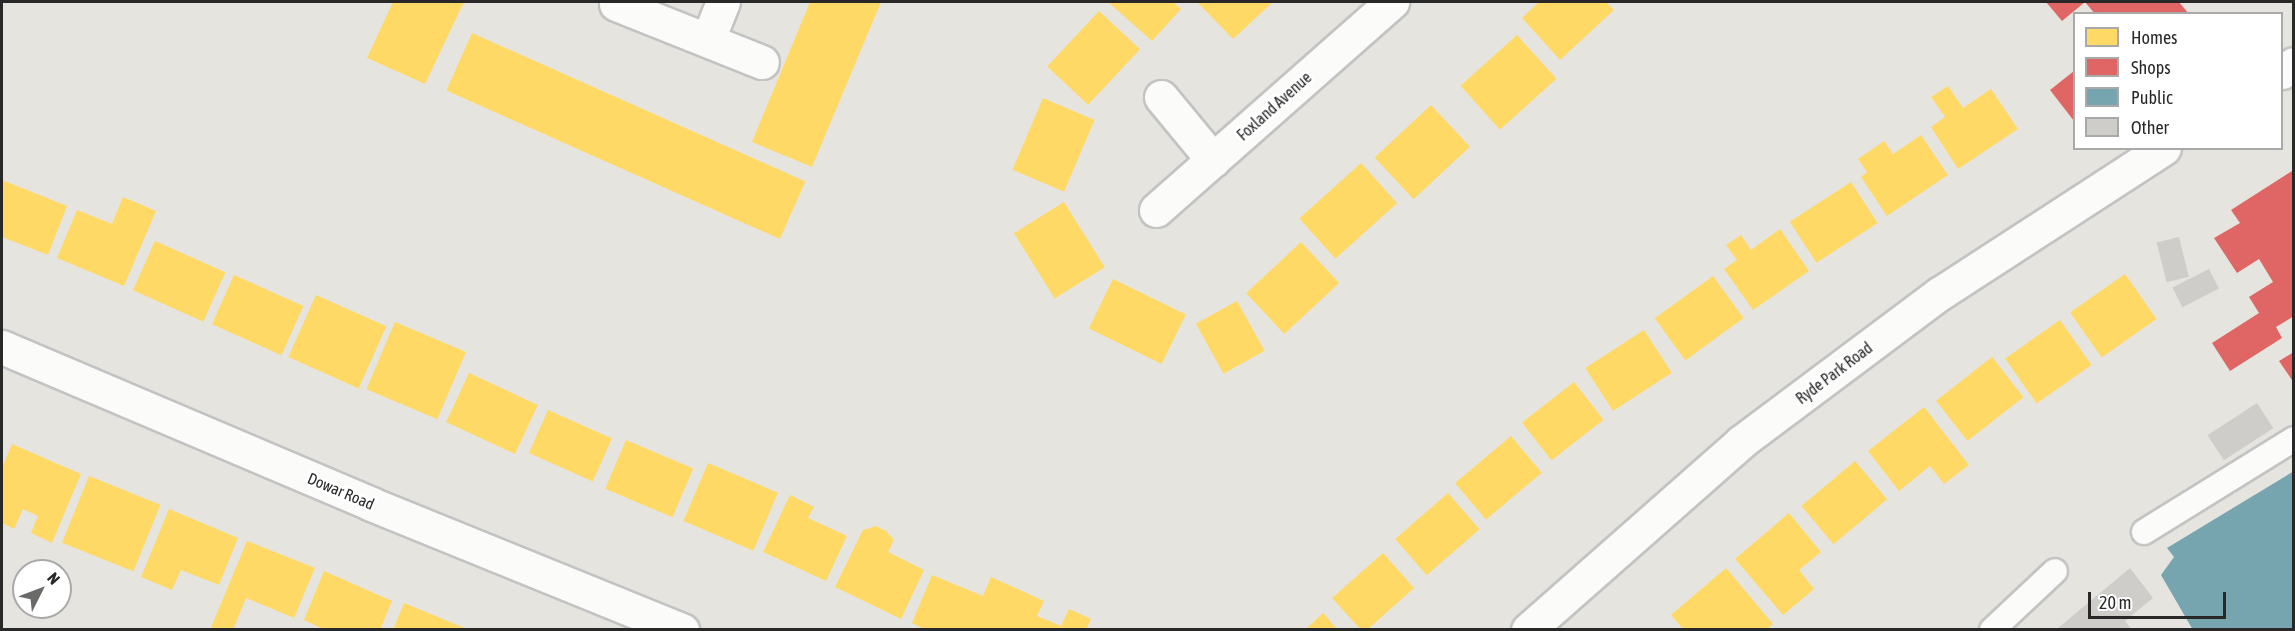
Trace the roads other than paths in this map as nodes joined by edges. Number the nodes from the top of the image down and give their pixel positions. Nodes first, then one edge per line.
1 (723, 2) edge
2 (1392, 2) edge
3 (616, 4) dead end
4 (708, 39) junction
5 (762, 62) dead end
6 (1161, 97) dead end
7 (2161, 150) edge
8 (1214, 160) junction
9 (1156, 210) dead end
10 (2, 347) edge
11 (2294, 439) edge
12 (2144, 532) dead end
13 (2055, 571) dead end
14 (682, 630) edge
15 (1528, 630) edge
16 (1992, 630) edge

1 - 4 street
2 - 8 street, Foxland Avenue
3 - 4 street
4 - 5 street
6 - 8 street
7 - 15 street, Ryde Park Road
8 - 9 street, Foxland Avenue
10 - 14 street, Dowar Road
11 - 12 lane
13 - 16 lane

